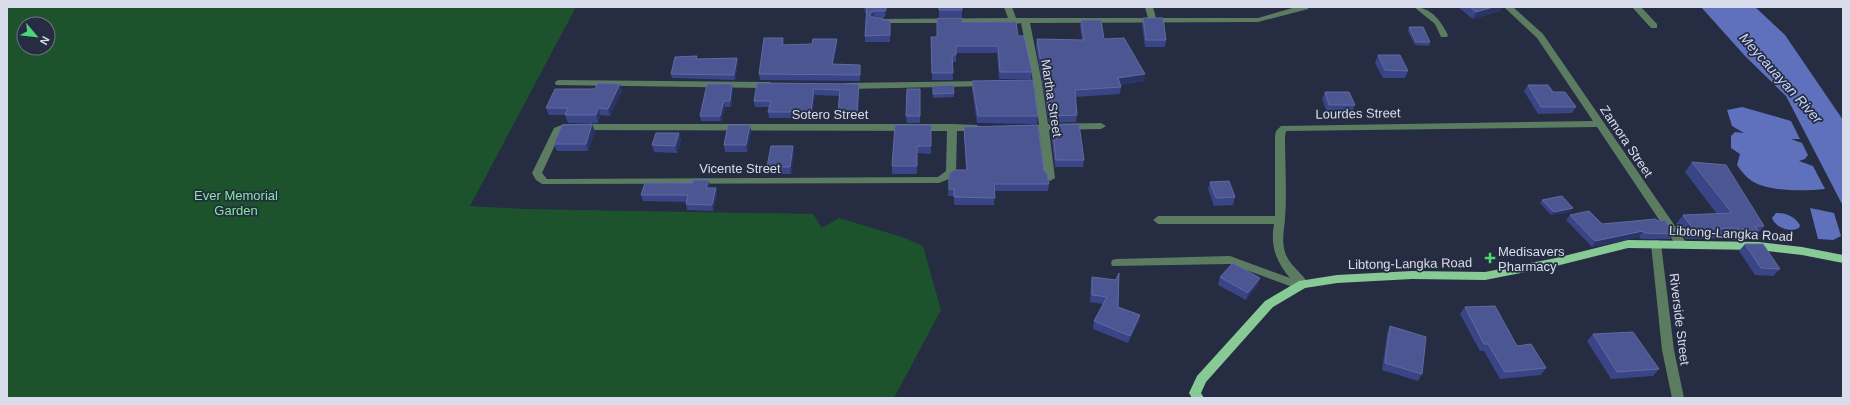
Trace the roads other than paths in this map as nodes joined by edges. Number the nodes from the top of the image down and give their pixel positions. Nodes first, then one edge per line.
1 (1008, 7) edge
2 (1149, 7) edge
3 (1305, 7) edge
4 (1418, 7) edge
5 (1508, 7) edge
6 (1636, 7) edge
7 (875, 21) edge
8 (1025, 21) junction
9 (1153, 21) junction
10 (1013, 22) junction
11 (1654, 26) dead end
12 (1444, 35) dead end
13 (559, 83) dead end
14 (1038, 83) junction
15 (992, 84) edge
16 (1007, 84) edge
17 (781, 85) edge
18 (836, 86) edge
19 (1599, 124) junction
20 (1101, 126) dead end
21 (560, 128) joint
22 (952, 128) junction
23 (990, 128) edge
24 (1013, 128) edge
25 (1044, 128) junction
26 (1050, 178) dead end
27 (1158, 220) dead end
28 (1280, 220) junction
29 (1656, 244) junction
30 (1682, 245) junction
31 (1843, 259) edge
32 (1116, 262) dead end
33 (1301, 284) junction
34 (1198, 398) edge
35 (1678, 398) edge

1 - 10 street
2 - 9 street
3 - 9 street
4 - 12 street
5 - 19 street, Zamora Street
6 - 11 street
7 - 10 street
8 - 9 street
8 - 10 street
8 - 14 street, Martha Street
13 - 17 street
14 - 16 street
14 - 25 street, Martha Street
15 - 18 street
19 - 28 street, Lourdes Street
19 - 30 street, Zamora Street
20 - 25 street
21 - 22 street, Sotero Street
21 - 22 street, Vicente Street
22 - 23 street, Sotero Street
24 - 25 street
25 - 26 street, Martha Street
27 - 28 street
28 - 33 street, Lourdes Street
29 - 30 main road, Libtong-Langka Road
29 - 33 main road, Libtong-Langka Road
29 - 35 street, Riverside Street
30 - 31 main road, Libtong-Langka Road
32 - 33 street
33 - 34 main road, Libtong-Langka Road

